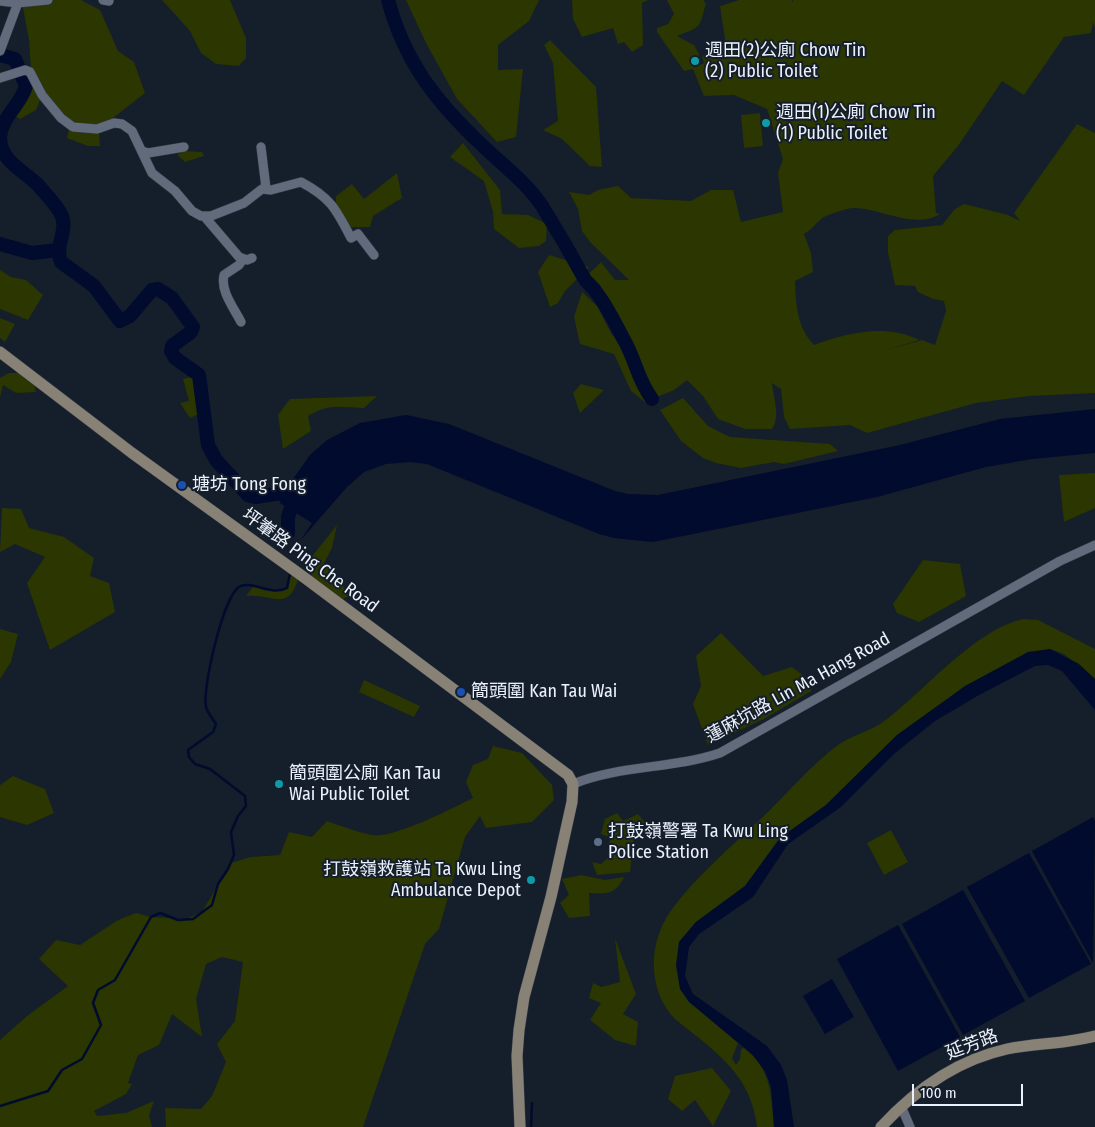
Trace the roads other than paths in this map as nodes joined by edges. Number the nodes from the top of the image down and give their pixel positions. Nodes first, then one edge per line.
1 (48, 0) edge
2 (0, 1) edge
3 (18, 1) edge
4 (0, 51) edge
5 (0, 78) edge
6 (184, 147) dead end
7 (261, 147) dead end
8 (142, 151) junction
9 (266, 188) junction
10 (204, 216) junction
11 (374, 255) dead end
12 (242, 322) dead end
13 (0, 352) edge
14 (1095, 545) edge
15 (573, 784) junction
16 (1095, 1036) edge
17 (901, 1106) junction
18 (520, 1127) edge
19 (881, 1127) edge
20 (910, 1127) edge

1 - 3 street
2 - 3 street
3 - 4 street
5 - 8 street
6 - 8 street
7 - 9 street
8 - 10 street
9 - 10 street
9 - 11 street
10 - 12 street
13 - 15 street, 坪輋路 Ping Che Road
14 - 15 street, 蓮麻坑路 Lin Ma Hang Road
15 - 18 street
16 - 17 street, 延芳路
17 - 19 street, 延芳路
17 - 20 street

